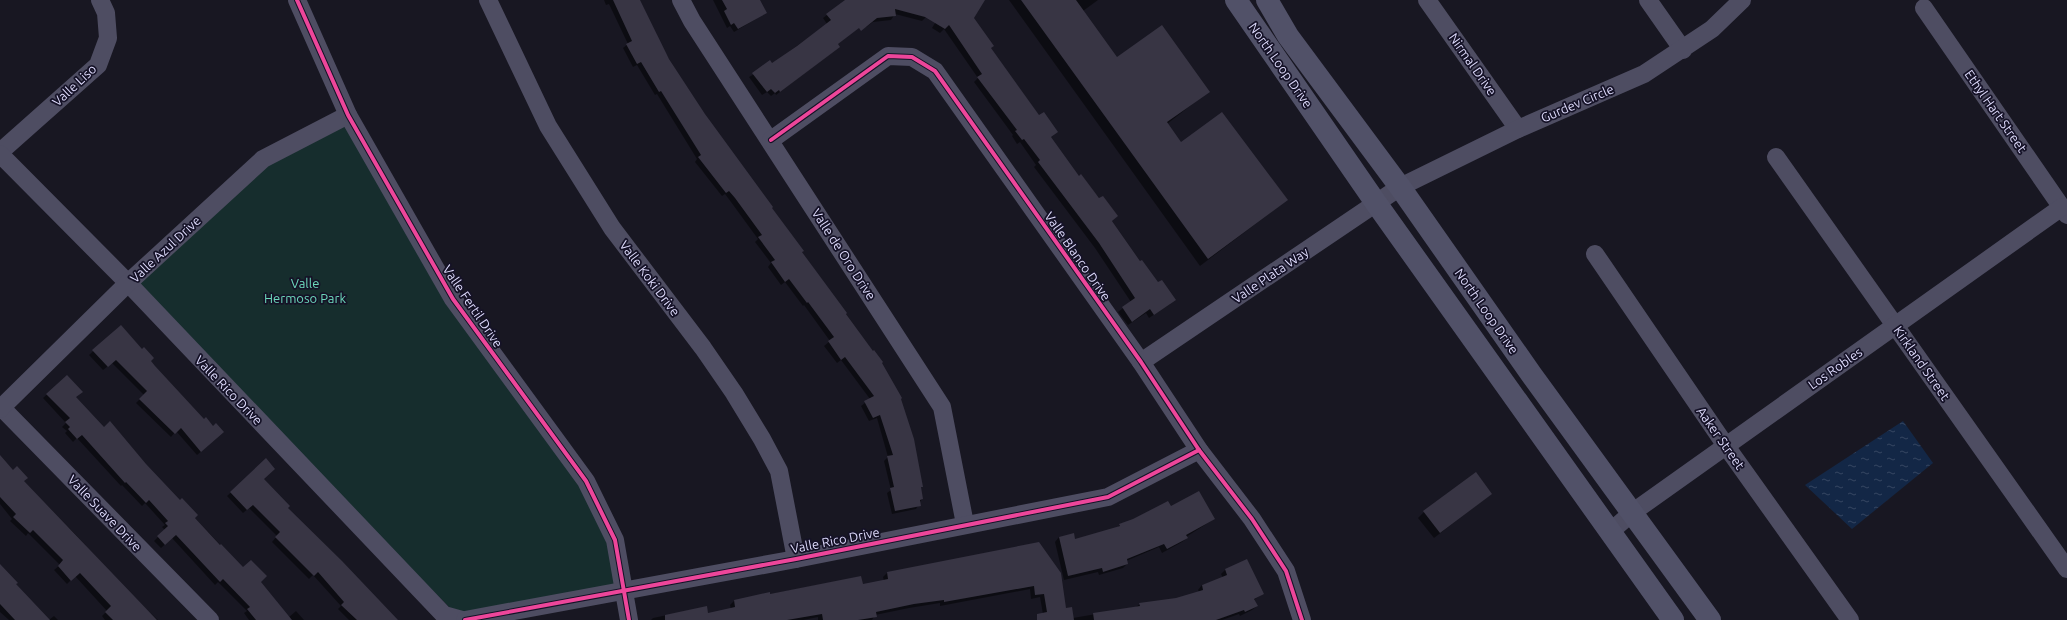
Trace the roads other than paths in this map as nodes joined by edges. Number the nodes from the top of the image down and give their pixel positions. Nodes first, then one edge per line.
1 (100, 0) edge
2 (297, 0) edge
3 (488, 0) edge
4 (682, 0) edge
5 (1236, 0) edge
6 (1267, 0) edge
7 (1428, 0) edge
8 (1648, 0) edge
9 (1742, 0) edge
10 (1924, 8) dead end
11 (1683, 50) junction
12 (348, 115) junction
13 (1518, 129) junction
14 (771, 140) junction
15 (0, 153) edge
16 (1776, 157) dead end
17 (1400, 187) junction
18 (1376, 203) junction
19 (2064, 211) edge
20 (1595, 254) dead end
21 (128, 283) junction
22 (1895, 326) junction
23 (1140, 362) junction
24 (0, 408) edge
25 (1726, 446) junction
26 (1199, 450) junction
27 (1633, 512) junction
28 (965, 524) junction
29 (1610, 532) junction
30 (796, 559) junction
31 (2067, 569) edge
32 (624, 589) junction
33 (210, 620) edge
34 (462, 620) edge
35 (465, 620) edge
36 (629, 620) edge
37 (1302, 620) edge
38 (1673, 620) edge
39 (1710, 620) edge
40 (1850, 620) edge

1 - 15 street, Valle Liso
2 - 12 street, Valle Fertil Drive
3 - 30 street, Valle Koki Drive
4 - 14 street, Valle de Oro Drive
5 - 18 main road, North Loop Drive
6 - 17 main road, North Loop Drive
7 - 13 street, Nirmal Drive
8 - 11 street
9 - 11 street, Gurdev Circle
10 - 19 street, Ethyl Hart Street
11 - 13 street, Gurdev Circle
12 - 21 street, Valle Azul Drive
12 - 32 street, Valle Fertil Drive
13 - 17 street, Gurdev Circle
14 - 23 street, Valle Blanco Drive
14 - 28 street, Valle de Oro Drive
15 - 21 street, Valle Rico Drive
16 - 22 street, Kirkland Street
17 - 18 street, Valle Plata Way
17 - 27 main road, North Loop Drive
18 - 23 street, Valle Plata Way
18 - 29 main road, North Loop Drive
19 - 22 street, Los Robles
20 - 25 street, Aaker Street
21 - 24 street, Valle Azul Drive
21 - 34 street, Valle Rico Drive
22 - 25 street, Los Robles
22 - 31 street, Kirkland Street
23 - 26 street, Valle Blanco Drive
24 - 33 street, Valle Suave Drive
25 - 27 street, Los Robles
25 - 40 street, Aaker Street
26 - 28 street, Valle Rico Drive
26 - 37 street, Valle Blanco Drive
27 - 29 street, Los Robles
27 - 39 main road, North Loop Drive
28 - 30 street, Valle Rico Drive
29 - 38 main road, North Loop Drive
30 - 32 street, Valle Rico Drive
32 - 35 street, Valle Rico Drive
32 - 36 street, Valle Fertil Drive

